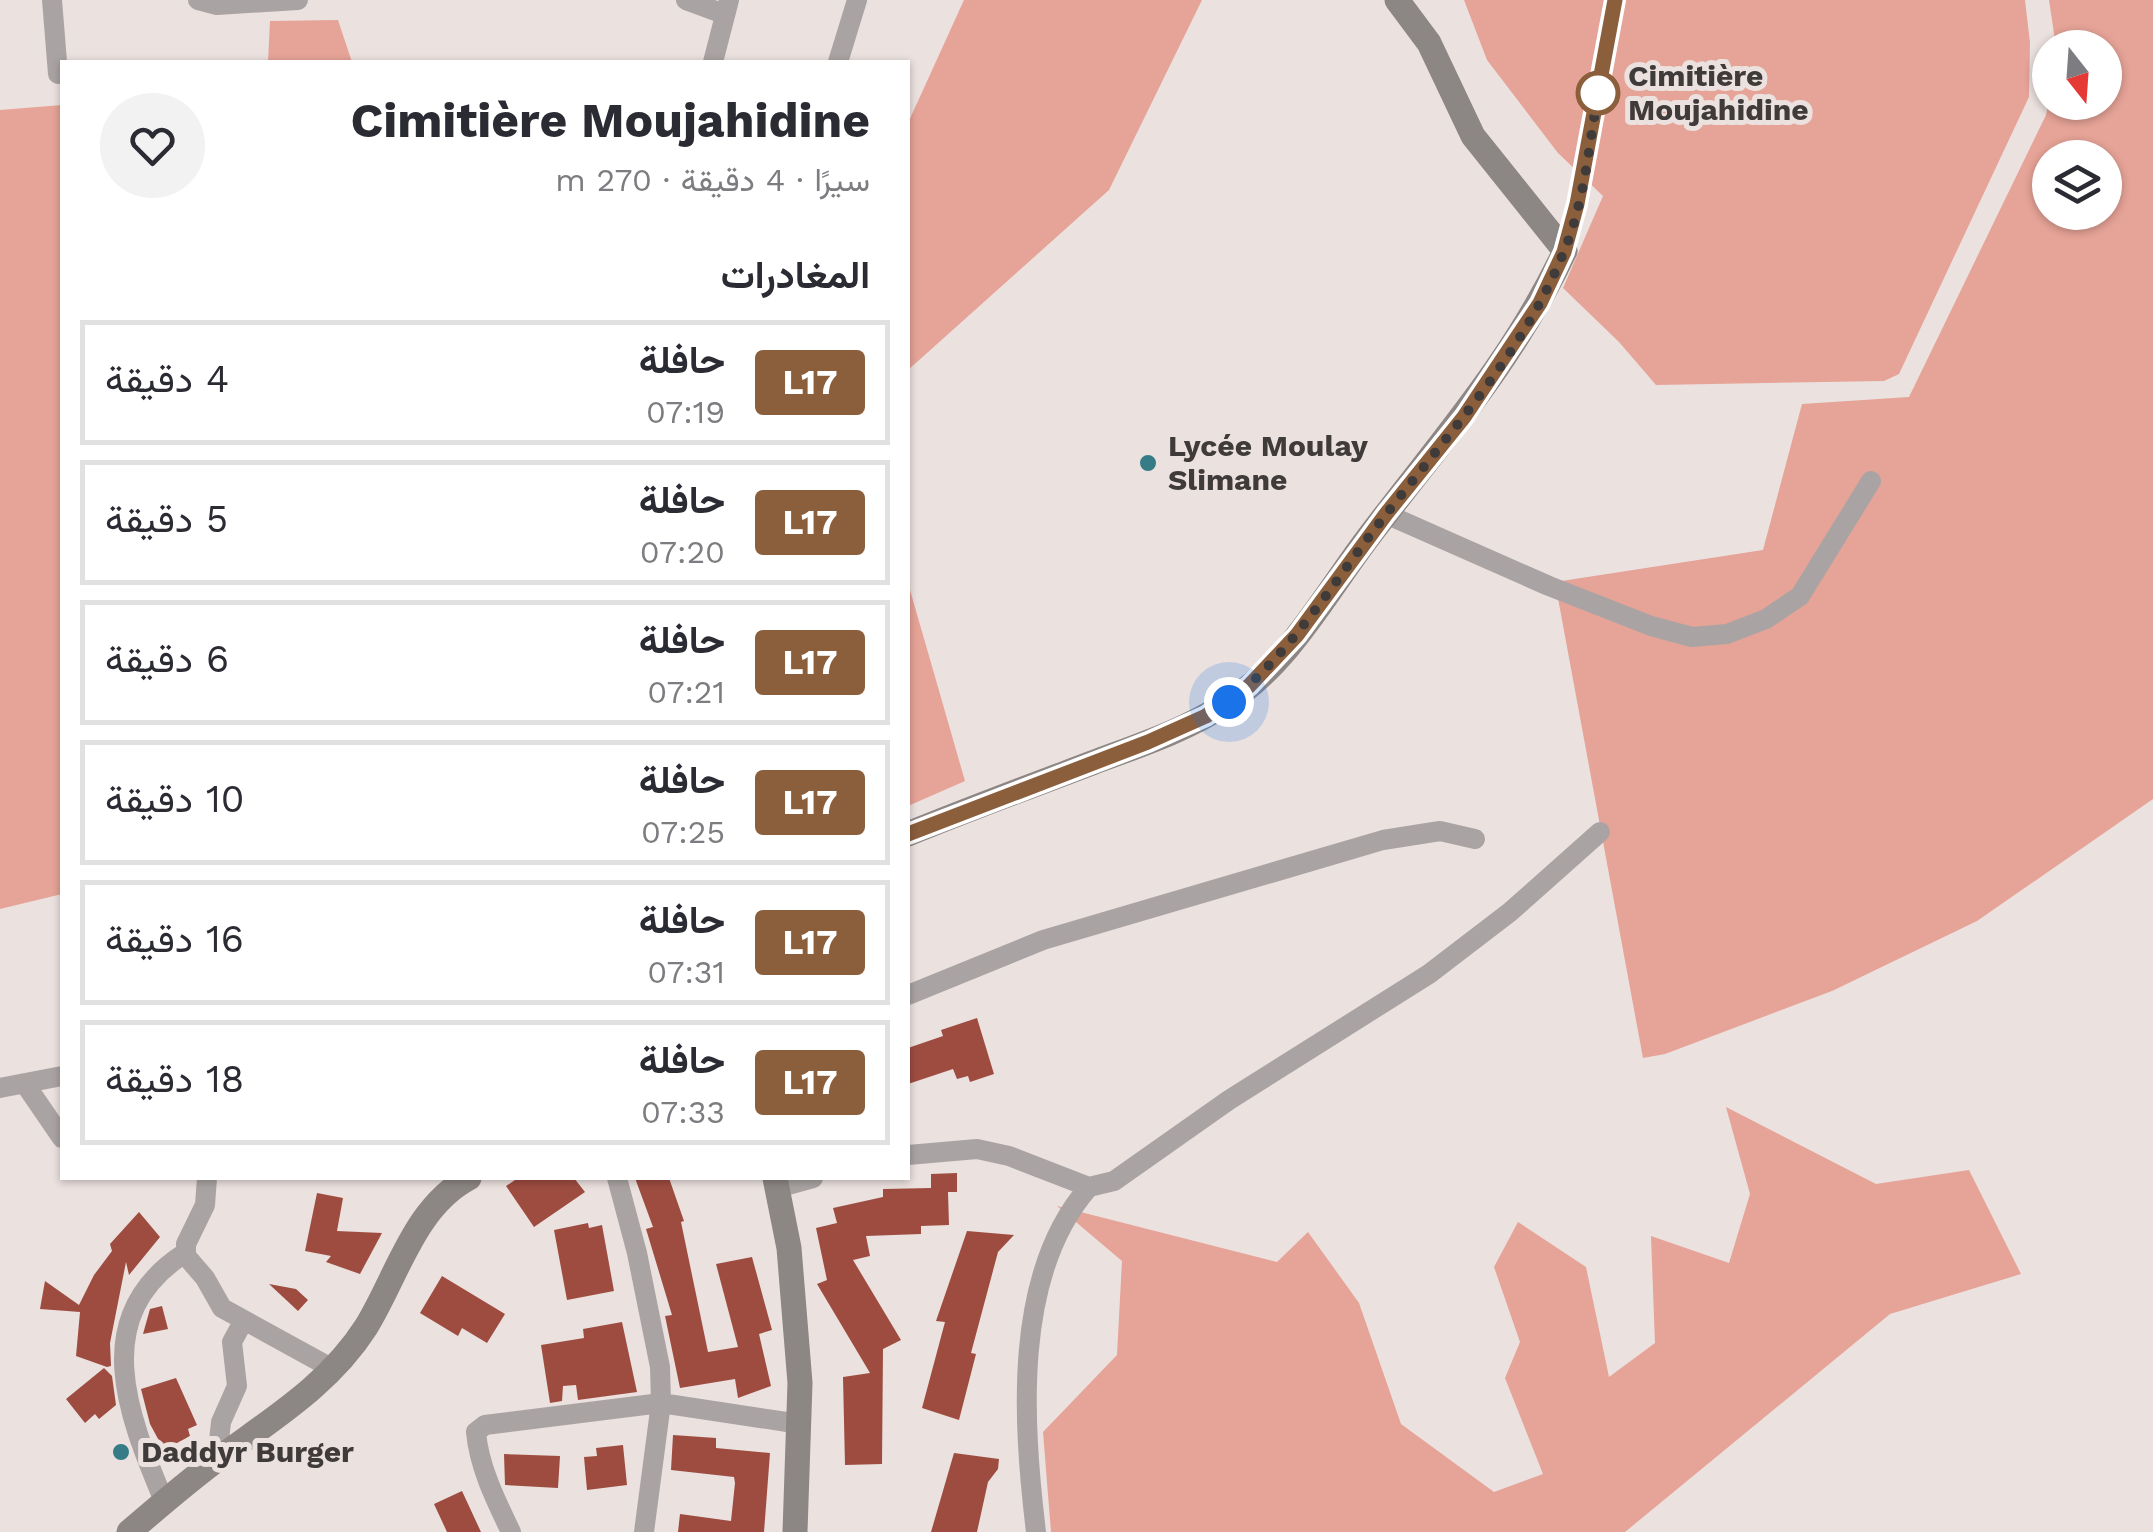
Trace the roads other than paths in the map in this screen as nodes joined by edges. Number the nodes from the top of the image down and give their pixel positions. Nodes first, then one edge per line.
1 (52, 0) edge
2 (198, 0) edge
3 (298, 0) edge
4 (686, 0) edge
5 (857, 0) edge
6 (1397, 0) edge
7 (1615, 0) edge
8 (727, 7) edge
9 (714, 60) edge
10 (839, 60) edge
11 (58, 74) dead end
12 (1564, 252) junction
13 (1871, 481) dead end
14 (1386, 514) junction
15 (1600, 832) dead end
16 (910, 833) edge
17 (1475, 839) dead end
18 (910, 994) edge
19 (60, 1076) edge
20 (26, 1084) junction
21 (0, 1088) edge
22 (60, 1135) edge
23 (910, 1155) edge
24 (207, 1180) edge
25 (466, 1180) edge
26 (618, 1180) edge
27 (776, 1183) edge
28 (1089, 1187) junction
29 (185, 1252) junction
30 (244, 1320) junction
31 (333, 1369) junction
32 (662, 1403) junction
33 (800, 1424) junction
34 (218, 1460) junction
35 (164, 1501) junction
36 (129, 1532) edge
37 (510, 1532) edge
38 (644, 1532) edge
39 (796, 1532) edge
40 (1036, 1532) edge

1 - 11 street
2 - 3 street
4 - 8 street
5 - 10 street
6 - 12 street
7 - 12 street
8 - 9 street
12 - 14 street
13 - 14 street
14 - 16 street
15 - 28 street
17 - 18 street
19 - 20 street
20 - 21 street
20 - 22 street
23 - 28 street
24 - 29 street
25 - 31 street
26 - 32 street
27 - 33 street
28 - 40 street
29 - 30 street
29 - 35 street
30 - 31 street
30 - 34 street
31 - 34 street
32 - 33 street
32 - 37 street
32 - 38 street
33 - 39 street
34 - 35 street
35 - 36 street

